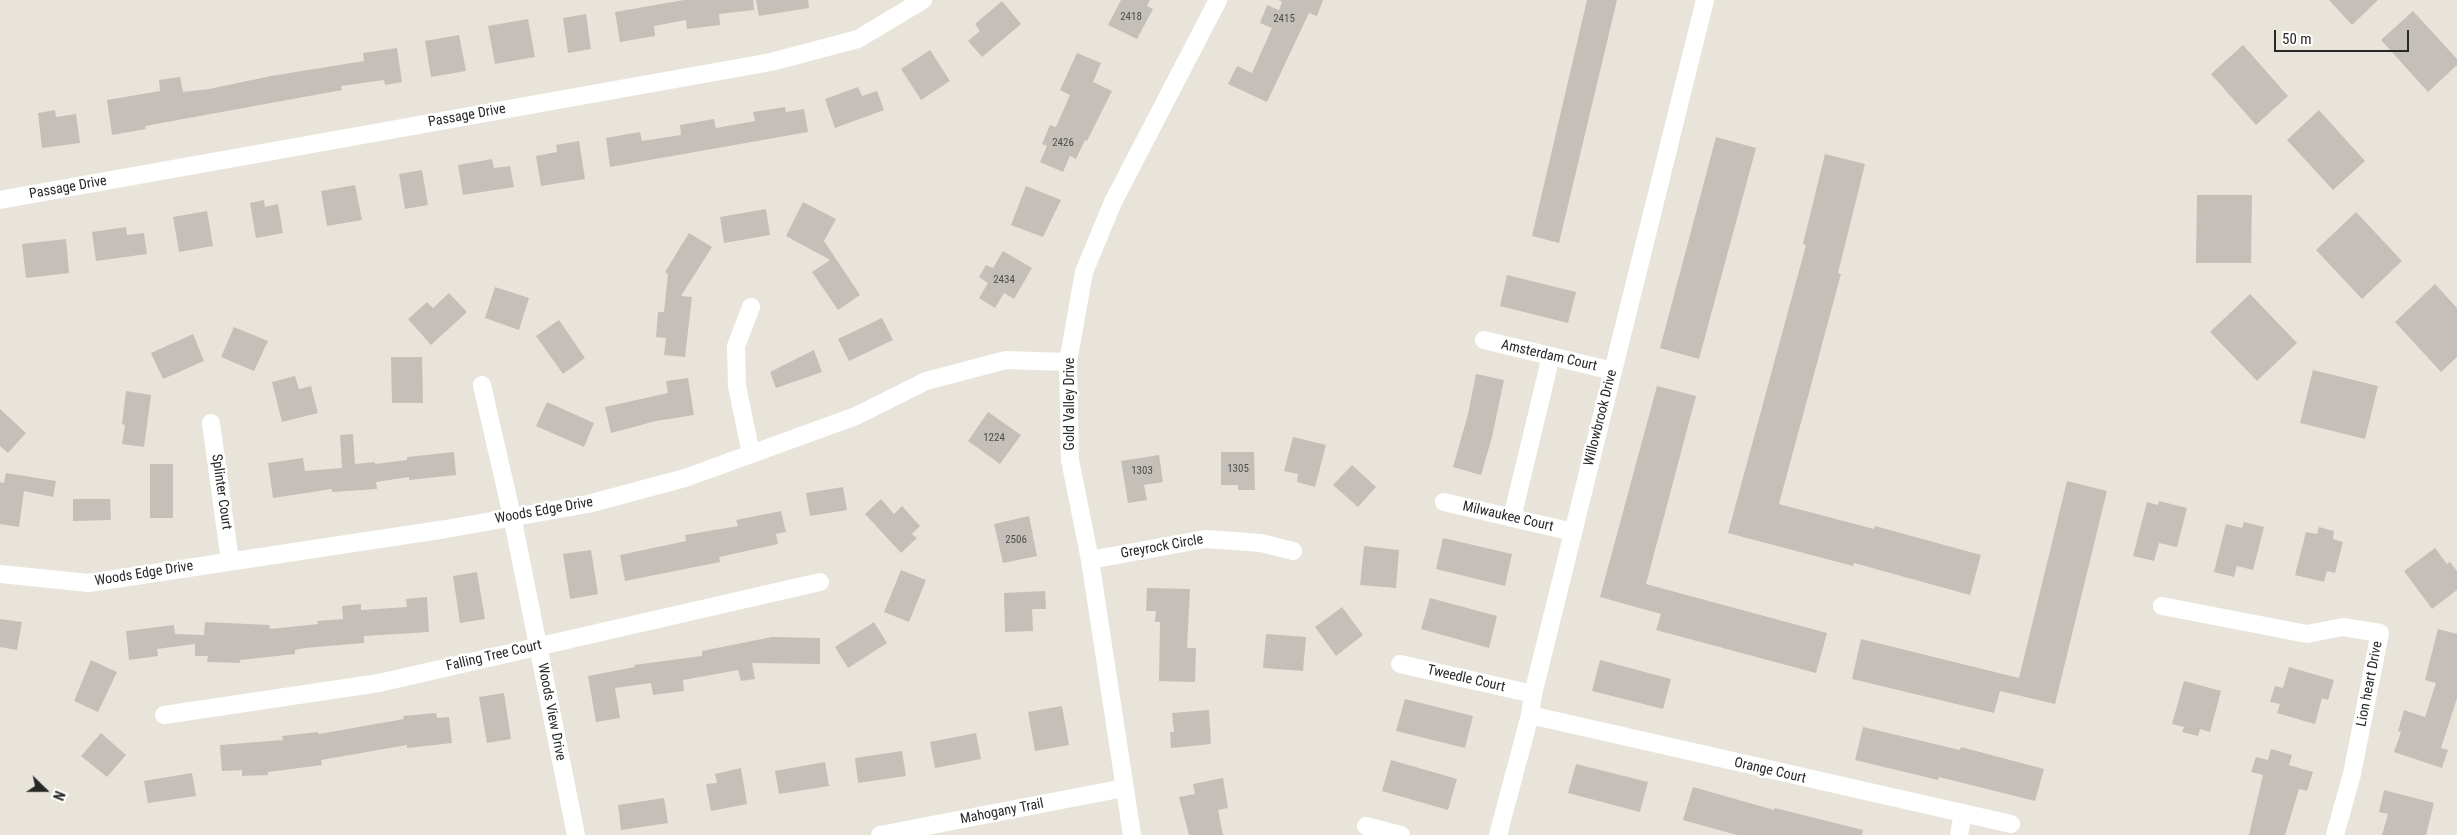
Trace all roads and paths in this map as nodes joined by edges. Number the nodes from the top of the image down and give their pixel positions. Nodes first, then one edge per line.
1 (922, 0) edge
2 (1218, 0) edge
3 (1704, 0) edge
4 (0, 200) edge
5 (751, 307) dead end
6 (1484, 340) dead end
7 (1551, 356) junction
8 (1068, 362) junction
9 (1613, 371) junction
10 (482, 385) dead end
11 (211, 423) dead end
12 (751, 454) junction
13 (1444, 502) dead end
14 (512, 516) junction
15 (1512, 518) junction
16 (1573, 532) junction
17 (1293, 551) dead end
18 (1090, 560) junction
19 (230, 561) junction
20 (0, 574) edge
21 (820, 582) dead end
22 (2162, 606) dead end
23 (538, 646) junction
24 (1400, 664) dead end
25 (1533, 694) junction
26 (164, 714) dead end
27 (1530, 715) junction
28 (1124, 788) junction
29 (1963, 814) junction
30 (2011, 824) dead end
31 (1366, 826) dead end
32 (576, 835) edge
33 (880, 835) edge
34 (1132, 835) edge
35 (1401, 835) edge
36 (1498, 835) edge
37 (1959, 835) edge
38 (2335, 835) edge

1 - 4 street, Passage Drive
2 - 8 street, Gold Valley Drive
3 - 9 street, Willowbrook Drive
5 - 12 street
6 - 7 street, Amsterdam Court
7 - 9 street, Amsterdam Court
7 - 15 street
8 - 12 street, Woods Edge Drive
8 - 18 street, Gold Valley Drive
9 - 16 street, Willowbrook Drive
10 - 14 street, Woods View Drive
11 - 19 street, Splinter Court
12 - 14 street, Woods Edge Drive
13 - 15 street, Milwaukee Court
14 - 19 street, Woods Edge Drive
14 - 23 street, Woods View Drive
15 - 16 street, Milwaukee Court
16 - 25 street, Willowbrook Drive
17 - 18 street, Greyrock Circle
18 - 28 street, Gold Valley Drive
19 - 20 street, Woods Edge Drive
21 - 23 street, Falling Tree Court
22 - 38 street, Lion heart Drive
23 - 26 street, Falling Tree Court
23 - 32 street, Woods View Drive
24 - 25 street, Tweedle Court
25 - 27 street, Willowbrook Drive
27 - 29 street, Orange Court
27 - 36 street, Willowbrook Drive
28 - 33 street, Mahogany Trail
28 - 34 street, Gold Valley Drive
29 - 30 street, Orange Court
29 - 37 street
31 - 35 street

